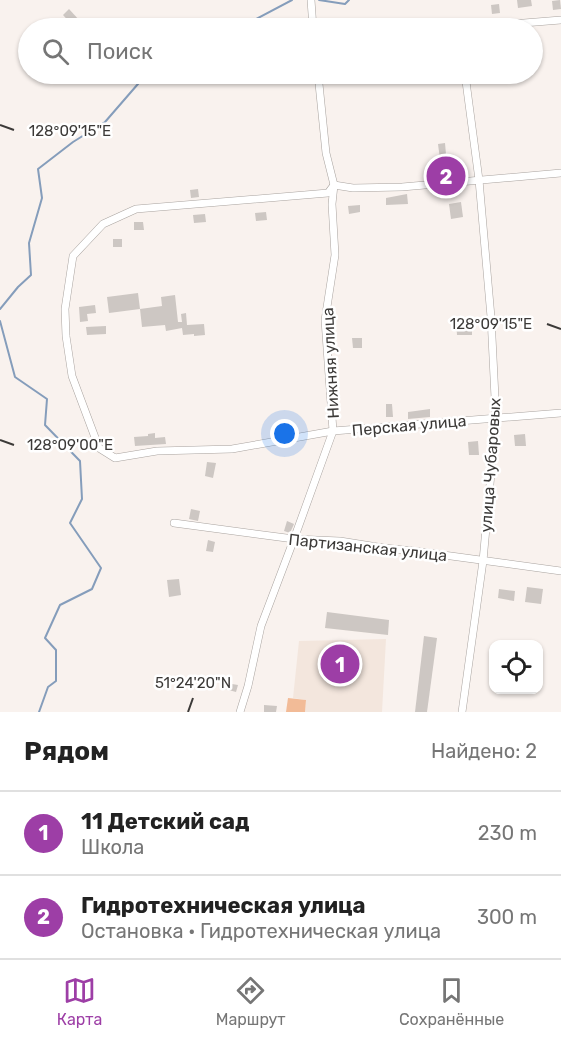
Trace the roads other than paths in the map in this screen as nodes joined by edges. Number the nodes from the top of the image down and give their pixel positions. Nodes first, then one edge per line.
1 (311, 0) edge
2 (312, 18) edge
3 (561, 21) edge
4 (543, 22) edge
5 (319, 84) edge
6 (466, 84) edge
7 (561, 173) edge
8 (479, 180) junction
9 (334, 185) junction
10 (561, 413) edge
11 (496, 418) junction
12 (333, 431) junction
13 (174, 523) dead end
14 (294, 539) junction
15 (483, 561) junction
16 (561, 572) edge
17 (240, 712) edge
18 (462, 712) edge

1 - 2 street
3 - 4 street
5 - 9 street, Нижняя улица
6 - 8 street, улица Чубаровых
7 - 8 street
8 - 9 street
8 - 11 street, улица Чубаровых
9 - 12 street, Нижняя улица
9 - 12 street, Перская улица
10 - 11 street, Перская улица
11 - 12 street, Перская улица
11 - 15 street, улица Чубаровых
12 - 14 street, Нижняя улица
13 - 14 street, Партизанская улица
14 - 15 street, Партизанская улица
14 - 17 street, Нижняя улица
15 - 16 street, Партизанская улица
15 - 18 street, улица Чубаровых

